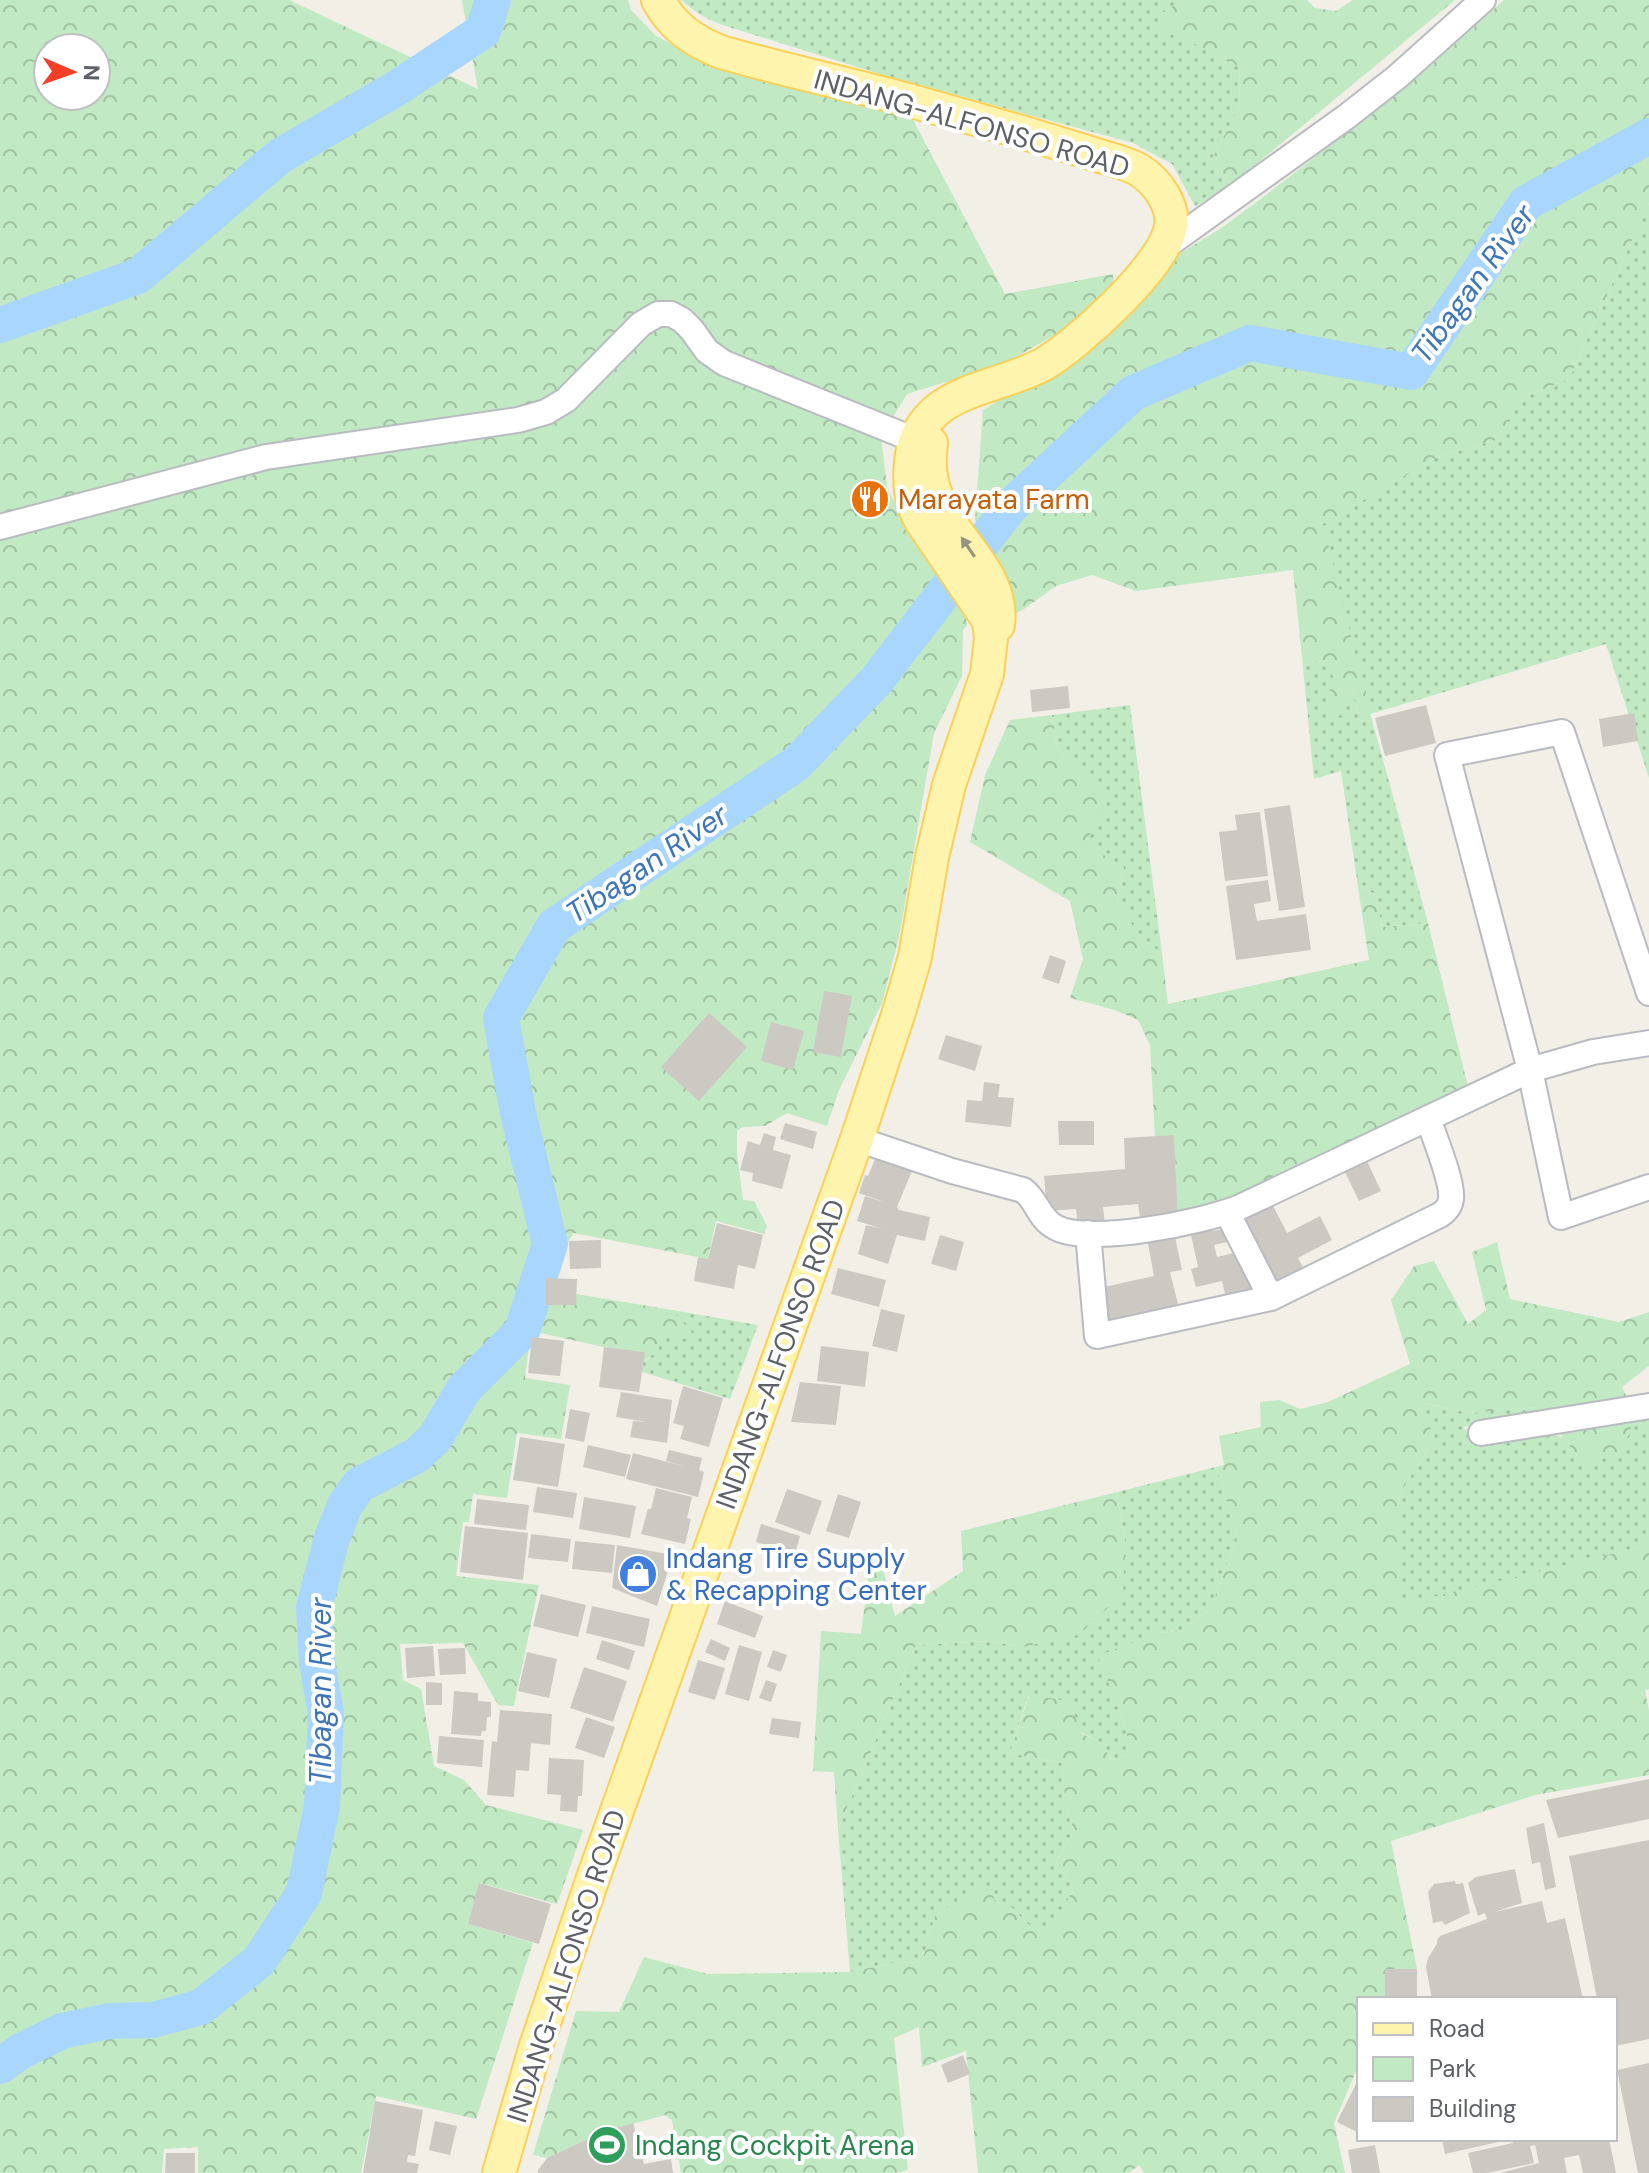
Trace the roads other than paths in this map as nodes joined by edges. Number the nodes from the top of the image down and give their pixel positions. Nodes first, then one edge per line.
1 (658, 0) edge
2 (1483, 0) edge
3 (1162, 249) junction
4 (945, 403) junction
5 (915, 440) junction
6 (935, 521) junction
7 (0, 527) edge
8 (1649, 993) edge
9 (1649, 1043) edge
10 (1530, 1070) junction
11 (1428, 1118) junction
12 (857, 1139) junction
13 (1649, 1187) edge
14 (1227, 1212) junction
15 (1088, 1233) junction
16 (1271, 1298) junction
17 (1649, 1406) edge
18 (1481, 1433) dead end
19 (499, 2173) edge

1 - 3 main road, INDANG-ALFONSO ROAD
2 - 3 street
3 - 4 main road, INDANG-ALFONSO ROAD
4 - 5 main road, INDANG-ALFONSO ROAD
4 - 6 main road, INDANG-ALFONSO ROAD
5 - 6 main road, INDANG-ALFONSO ROAD
5 - 7 street
6 - 12 main road, INDANG-ALFONSO ROAD
8 - 10 street
9 - 10 street
10 - 11 street
10 - 13 street
11 - 14 street
11 - 16 street
12 - 15 street
12 - 19 main road, INDANG-ALFONSO ROAD
14 - 15 street
14 - 16 street
15 - 16 street
17 - 18 street

